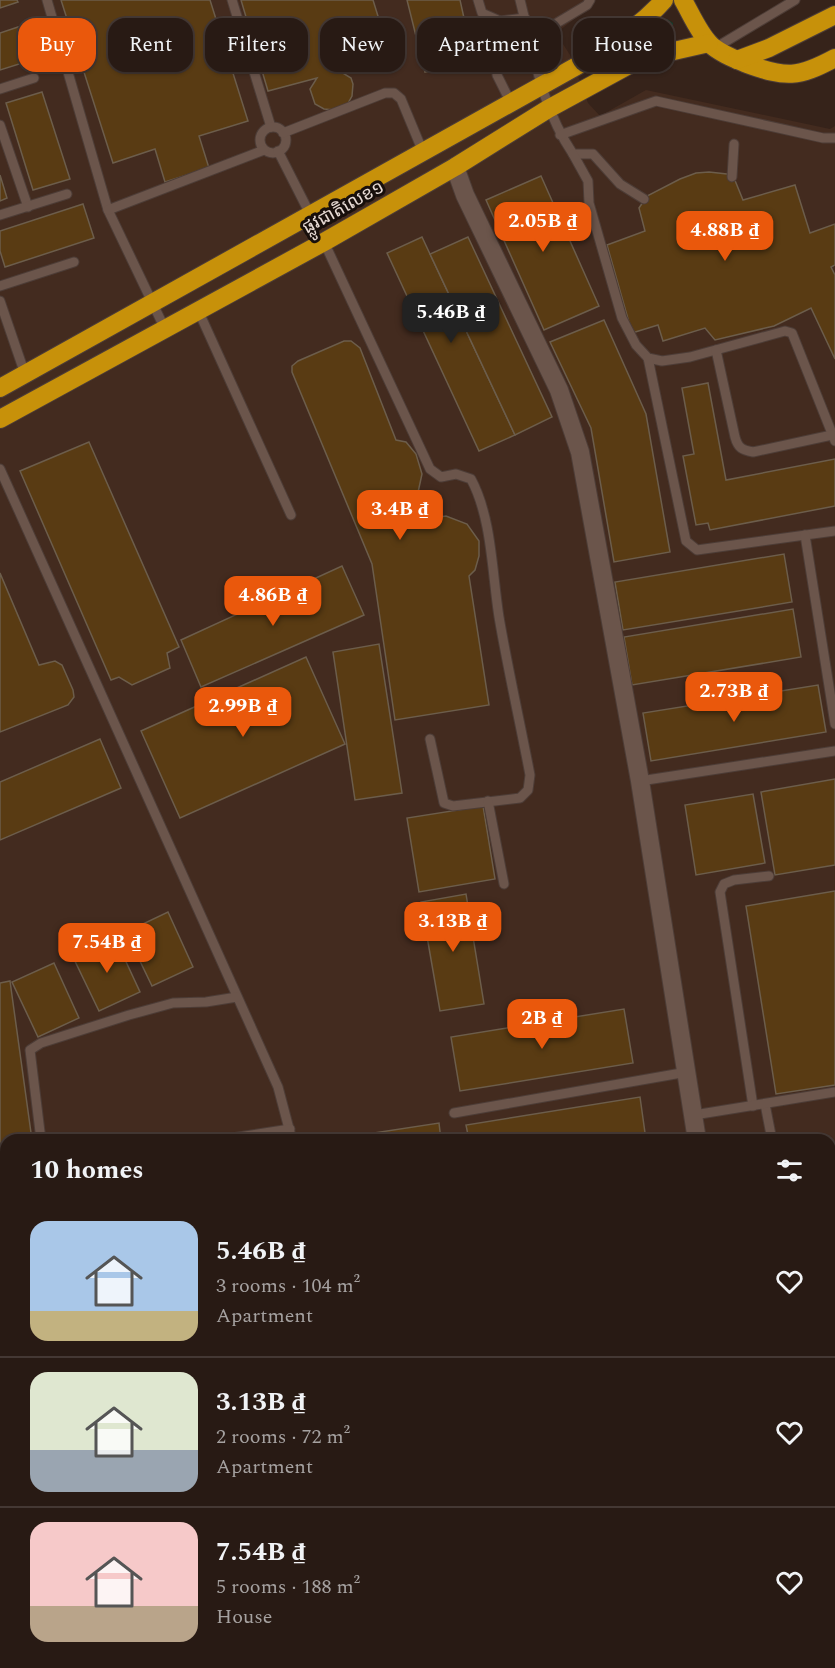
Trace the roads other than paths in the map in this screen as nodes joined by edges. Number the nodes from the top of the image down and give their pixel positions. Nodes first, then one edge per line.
1 (47, 0) edge
2 (232, 0) edge
3 (478, 0) edge
4 (520, 0) edge
5 (590, 0) edge
6 (664, 0) edge
7 (683, 0) edge
8 (795, 0) edge
9 (835, 15) edge
10 (493, 18) edge
11 (525, 18) edge
12 (561, 20) edge
13 (712, 46) junction
14 (835, 58) edge
15 (737, 60) junction
16 (497, 72) edge
17 (537, 72) edge
18 (34, 78) dead end
19 (540, 85) junction
20 (0, 89) edge
21 (511, 104) junction
22 (548, 109) junction
23 (0, 125) edge
24 (271, 127) junction
25 (283, 133) junction
26 (560, 135) junction
27 (835, 138) edge
28 (734, 144) dead end
29 (264, 150) junction
30 (278, 152) junction
31 (423, 152) junction
32 (573, 154) junction
33 (455, 167) junction
34 (732, 177) dead end
35 (67, 194) dead end
36 (644, 199) dead end
37 (28, 207) junction
38 (108, 210) junction
39 (0, 215) edge
40 (311, 216) junction
41 (324, 242) junction
42 (74, 262) dead end
43 (0, 286) edge
44 (0, 301) edge
45 (152, 302) junction
46 (198, 310) junction
47 (164, 327) junction
48 (716, 350) junction
49 (648, 358) junction
50 (25, 374) junction
51 (0, 388) edge
52 (0, 418) edge
53 (834, 438) edge
54 (0, 469) edge
55 (291, 515) dead end
56 (835, 531) edge
57 (805, 535) junction
58 (835, 724) edge
59 (430, 739) dead end
60 (835, 751) edge
61 (640, 781) junction
62 (488, 801) junction
63 (769, 876) dead end
64 (504, 884) dead end
65 (237, 997) junction
66 (687, 1072) junction
67 (835, 1092) edge
68 (765, 1104) junction
69 (753, 1106) junction
70 (454, 1113) dead end
71 (694, 1115) junction
72 (290, 1129) junction
73 (40, 1134) edge
74 (258, 1134) edge
75 (291, 1134) edge
76 (696, 1134) edge
77 (771, 1134) edge

1 - 38 lane
2 - 24 lane
3 - 10 lane
4 - 11 lane
5 - 12 lane
6 - 19 highway, ផ្លូវជាតិលេខ១
7 - 13 highway
8 - 13 lane
9 - 15 highway
13 - 15 highway
13 - 22 highway, ផ្លូវជាតិលេខ១
14 - 15 highway
16 - 21 lane
17 - 19 lane
18 - 20 lane
19 - 21 highway, ផ្លូវជាតិលេខ១
19 - 22 lane
21 - 31 highway, ផ្លូវជាតិលេខ១
22 - 26 lane
22 - 33 highway, ផ្លូវជាតិលេខ១
23 - 37 lane
24 - 25 lane
24 - 29 lane
25 - 30 lane
25 - 31 lane
26 - 27 lane
26 - 32 lane
28 - 34 lane
29 - 30 lane
29 - 38 lane
30 - 40 lane
31 - 40 highway, ផ្លូវជាតិលេខ១
32 - 36 lane
32 - 49 lane
33 - 41 highway, ផ្លូវជាតិលេខ១
33 - 61 street
35 - 37 lane
37 - 39 lane
38 - 45 lane
40 - 45 highway, ផ្លូវជាតិលេខ១
41 - 46 highway, ផ្លូវជាតិលេខ១
41 - 62 lane
42 - 43 lane
44 - 50 lane
45 - 47 lane
45 - 50 highway, ផ្លូវជាតិលេខ១
46 - 47 highway, ផ្លូវជាតិលេខ១
46 - 55 lane
47 - 52 highway, ផ្លូវជាតិលេខ១
48 - 49 lane
48 - 53 lane
48 - 53 lane
49 - 57 lane
50 - 51 highway, ផ្លូវជាតិលេខ១
54 - 65 lane
56 - 57 lane
57 - 58 lane
59 - 62 lane
60 - 61 lane
61 - 66 street
62 - 64 lane
63 - 69 lane
65 - 72 lane
65 - 73 lane
66 - 70 lane
66 - 71 street
67 - 68 lane
68 - 69 lane
68 - 77 lane
69 - 71 lane
71 - 76 street
72 - 74 lane
72 - 75 lane

